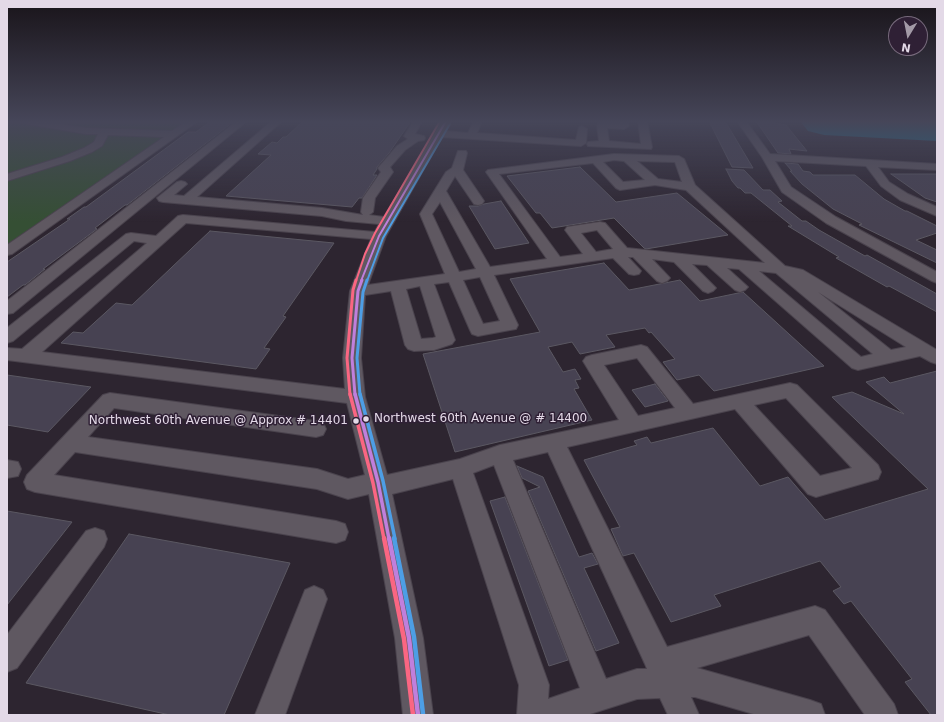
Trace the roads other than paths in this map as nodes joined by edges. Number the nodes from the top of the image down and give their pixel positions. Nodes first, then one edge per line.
1 (77, 155) edge
2 (144, 155) edge
3 (206, 155) edge
4 (212, 155) edge
5 (239, 155) edge
6 (396, 155) edge
7 (426, 155) edge
8 (461, 155) edge
9 (532, 157) dead end
10 (626, 157) junction
11 (767, 157) joint
12 (594, 159) junction
13 (869, 163) junction
14 (937, 167) edge
15 (456, 170) junction
16 (506, 171) junction
17 (7, 178) edge
18 (655, 182) junction
19 (690, 187) junction
20 (440, 191) junction
21 (187, 200) junction
22 (478, 201) dead end
23 (322, 212) junction
24 (367, 212) junction
25 (937, 212) edge
26 (386, 224) junction
27 (159, 240) junction
28 (7, 251) edge
29 (625, 253) junction
30 (592, 256) junction
31 (678, 258) junction
32 (711, 261) junction
33 (556, 262) junction
34 (743, 265) junction
35 (780, 269) junction
36 (634, 271) dead end
37 (486, 272) junction
38 (456, 277) junction
39 (662, 278) dead end
40 (937, 278) edge
41 (425, 280) junction
42 (397, 284) junction
43 (740, 287) dead end
44 (708, 288) dead end
45 (358, 291) junction
46 (7, 309) edge
47 (7, 337) edge
48 (922, 349) junction
49 (7, 354) edge
50 (26, 356) junction
51 (888, 357) junction
52 (937, 358) edge
53 (355, 397) junction
54 (739, 401) junction
55 (688, 412) junction
56 (633, 425) junction
57 (316, 429) dead end
58 (554, 442) junction
59 (70, 443) junction
60 (500, 454) junction
61 (460, 468) junction
62 (378, 484) junction
63 (336, 532) dead end
64 (95, 539) dead end
65 (314, 599) dead end
66 (7, 658) edge
67 (664, 674) junction
68 (598, 696) junction
69 (270, 715) edge
70 (418, 715) edge
71 (532, 715) edge
72 (546, 715) edge
73 (684, 715) edge
74 (810, 715) edge
75 (883, 715) edge

1 - 17 street
2 - 28 street
3 - 46 street
4 - 21 street
5 - 21 street
6 - 24 street
7 - 26 street
8 - 15 street
9 - 16 street
10 - 12 street
10 - 18 street
10 - 19 street
11 - 13 street
11 - 40 street
12 - 16 street
12 - 18 street
13 - 14 street
13 - 25 street
15 - 20 street
15 - 22 street
16 - 33 street
18 - 19 street
19 - 35 street
20 - 37 street
20 - 38 street
21 - 23 street
23 - 24 street
23 - 26 street
24 - 26 street
26 - 27 street
26 - 45 street
27 - 47 street
27 - 50 street
29 - 30 street
29 - 30 street
29 - 31 street
29 - 36 street
29 - 39 street
30 - 33 street
31 - 32 street
31 - 44 street
32 - 34 street
32 - 43 street
33 - 37 street
34 - 35 street
34 - 51 street
35 - 48 street
35 - 51 street
37 - 38 street
37 - 38 street
38 - 41 street
41 - 42 street
41 - 42 street
42 - 45 street
45 - 53 street
48 - 51 street
48 - 52 street
49 - 50 street
50 - 53 street
53 - 62 street
54 - 54 street
54 - 55 street
55 - 56 street
55 - 56 street
56 - 58 street
57 - 59 street
58 - 60 street
58 - 67 street
59 - 62 street
59 - 63 street
60 - 61 street
60 - 68 street
61 - 62 street
61 - 71 street
62 - 70 street
64 - 66 street
65 - 69 street
67 - 68 street
67 - 73 street
67 - 74 street
67 - 75 street
68 - 72 street

